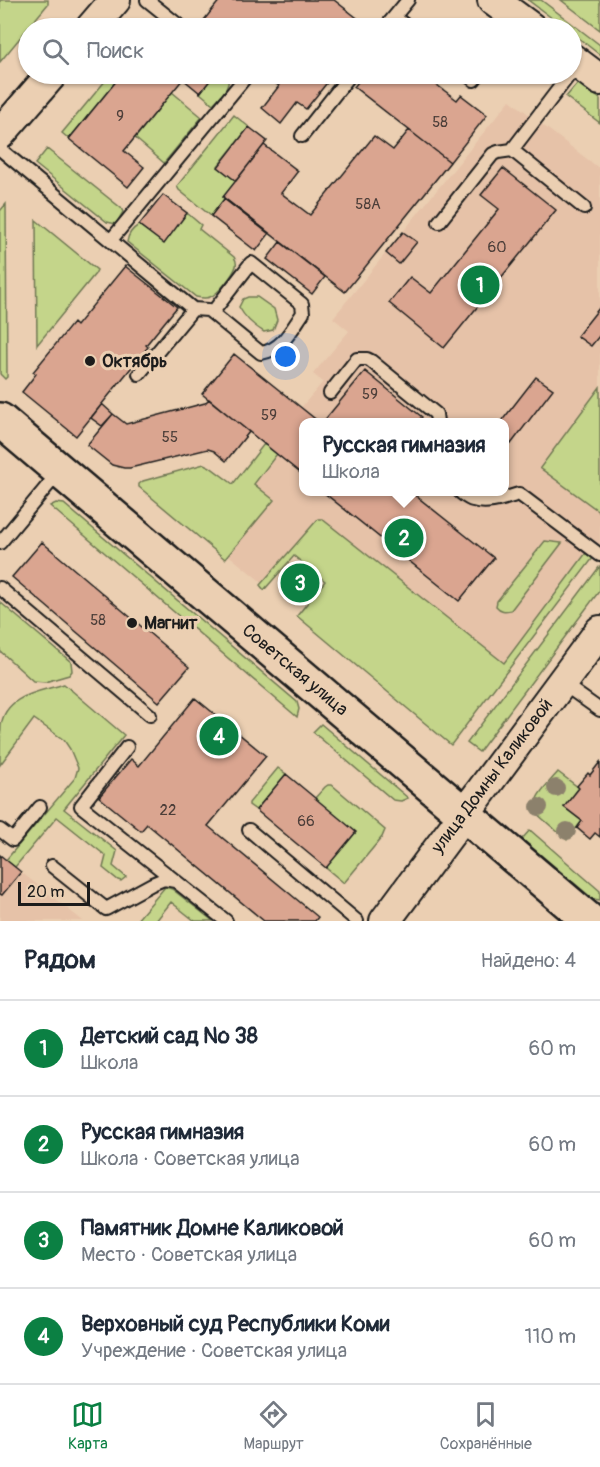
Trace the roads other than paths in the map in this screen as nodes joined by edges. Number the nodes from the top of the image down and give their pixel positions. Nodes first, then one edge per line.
1 (116, 0) edge
2 (147, 0) edge
3 (408, 0) edge
4 (493, 0) edge
5 (394, 17) edge
6 (100, 18) edge
7 (170, 18) edge
8 (513, 18) edge
9 (43, 84) edge
10 (240, 84) edge
11 (343, 84) edge
12 (566, 84) edge
13 (0, 134) edge
14 (302, 136) dead end
15 (0, 149) edge
16 (512, 150) junction
17 (584, 208) dead end
18 (439, 222) dead end
19 (111, 240) junction
20 (193, 309) junction
21 (212, 313) junction
22 (139, 374) dead end
23 (330, 393) dead end
24 (436, 418) edge
25 (0, 420) edge
26 (60, 471) junction
27 (466, 496) edge
28 (0, 543) edge
29 (600, 555) edge
30 (0, 588) edge
31 (600, 631) edge
32 (562, 683) junction
33 (600, 710) edge
34 (150, 716) dead end
35 (127, 747) dead end
36 (40, 807) dead end
37 (464, 813) junction
38 (0, 830) edge
39 (249, 830) dead end
40 (52, 866) dead end
41 (175, 881) junction
42 (226, 921) edge
43 (357, 921) edge
44 (385, 921) edge
45 (590, 921) edge

1 - 6 street
2 - 7 lane
3 - 5 lane
4 - 8 street
9 - 13 street
10 - 19 lane
11 - 14 lane
12 - 16 lane
15 - 19 lane
16 - 17 lane
16 - 18 lane
19 - 20 lane
20 - 21 lane
20 - 22 lane
21 - 21 lane
23 - 24 lane
25 - 26 main road, Советская улица
26 - 28 lane
26 - 37 main road, Советская улица
27 - 29 lane
30 - 34 lane
31 - 32 street, улица Домны Каликовой
32 - 33 lane
32 - 37 street, улица Домны Каликовой
35 - 41 lane
36 - 38 lane
37 - 44 street, улица Домны Каликовой
37 - 45 main road, Советская улица
39 - 43 lane
40 - 41 lane
41 - 42 lane

